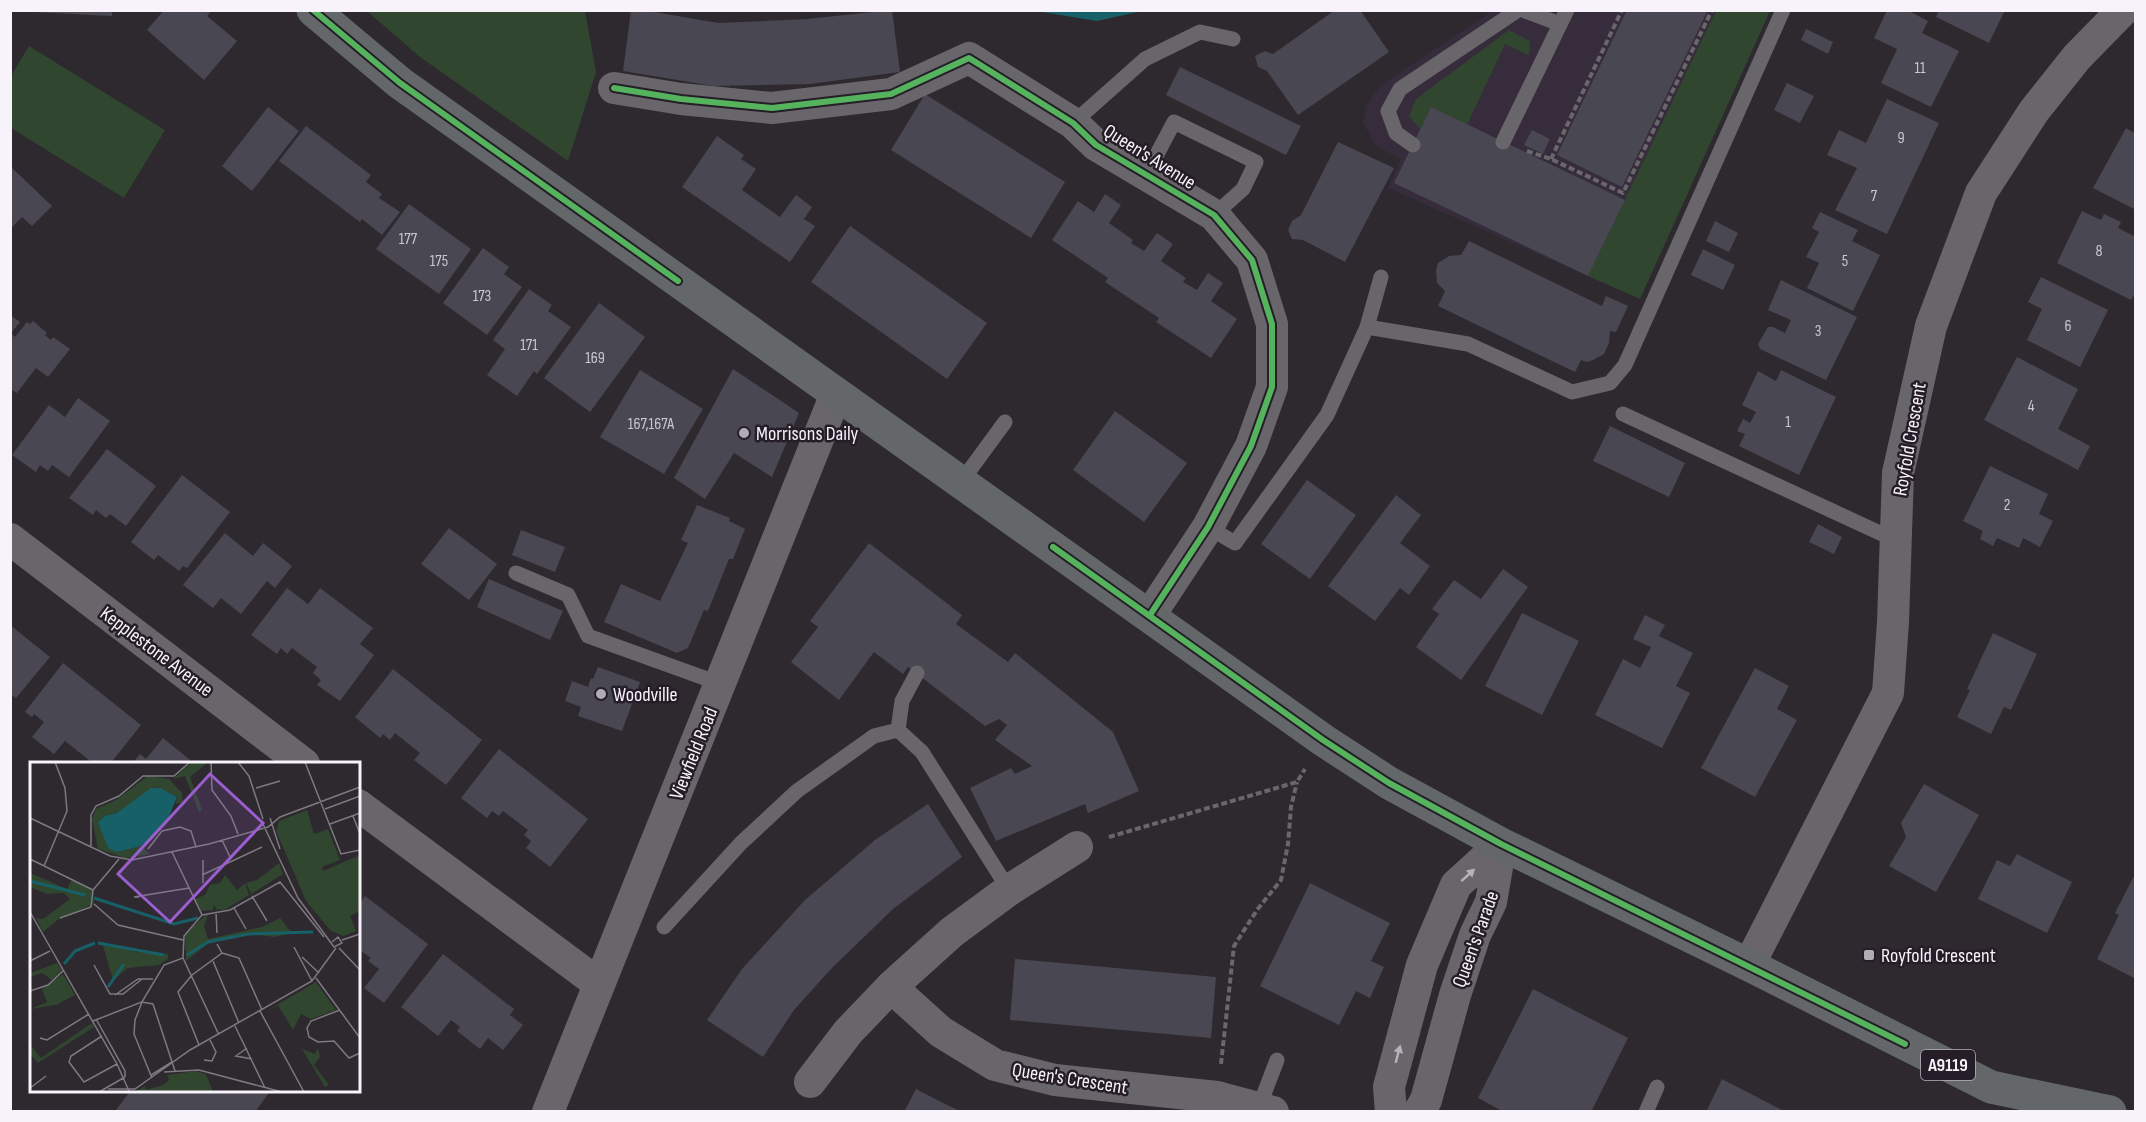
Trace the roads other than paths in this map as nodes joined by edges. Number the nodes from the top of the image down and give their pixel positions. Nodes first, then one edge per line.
1 (313, 10) edge
2 (1518, 10) edge
3 (1523, 10) edge
4 (1784, 10) edge
5 (2123, 10) edge
6 (1564, 17) edge
7 (1233, 39) dead end
8 (614, 88) dead end
9 (1073, 123) junction
10 (1503, 142) road end
11 (1413, 145) dead end
12 (1146, 174) junction
13 (1214, 215) junction
14 (1381, 277) dead end
15 (1367, 327) junction
16 (836, 394) junction
17 (1623, 414) dead end
18 (1005, 422) dead end
19 (961, 482) junction
20 (1208, 527) junction
21 (10, 539) edge
22 (1895, 540) junction
23 (516, 573) dead end
24 (1149, 615) junction
25 (917, 673) dead end
26 (721, 684) junction
27 (898, 730) junction
28 (301, 762) edge
29 (360, 806) edge
30 (1501, 844) junction
31 (1077, 847) road end
32 (1009, 890) junction
33 (664, 927) dead end
34 (1749, 965) junction
35 (599, 984) junction
36 (891, 987) junction
37 (1277, 1060) dead end
38 (810, 1082) dead end
39 (1657, 1087) dead end
40 (1991, 1087) junction
41 (1266, 1109) edge
42 (548, 1112) edge
43 (1391, 1112) edge
44 (1419, 1112) edge
45 (1646, 1112) edge
46 (2018, 1112) edge
47 (2110, 1112) edge

1 - 16 main road, A9119
2 - 11 lane
3 - 6 lane
4 - 15 lane
5 - 22 street, Royfold Crescent
6 - 10 lane
7 - 9 lane
8 - 9 street, Queen's Avenue
9 - 12 street, Queen's Avenue
12 - 13 street, Queen's Avenue
12 - 13 lane
13 - 20 street, Queen's Avenue
14 - 15 lane
15 - 20 lane
16 - 19 main road, A9119
16 - 26 street, Viewfield Road
17 - 22 lane
18 - 19 lane
19 - 24 main road, A9119
20 - 24 street, Queen's Avenue
21 - 28 street, Kepplestone Avenue
22 - 34 street, Royfold Crescent
23 - 26 lane
24 - 30 main road, A9119
25 - 27 lane
26 - 35 street, Viewfield Road
27 - 32 lane
27 - 33 lane
29 - 35 street
30 - 34 main road, A9119
43 -> 30 street, Queen's Parade
30 - 44 street, Queen's Parade
31 - 32 street
32 - 36 street
34 - 40 main road, A9119
35 - 42 street, Viewfield Road
36 - 38 street
36 - 41 street, Queen's Crescent
37 - 41 lane
39 - 45 lane
40 - 46 main road, A9119
40 - 47 main road, A9119

